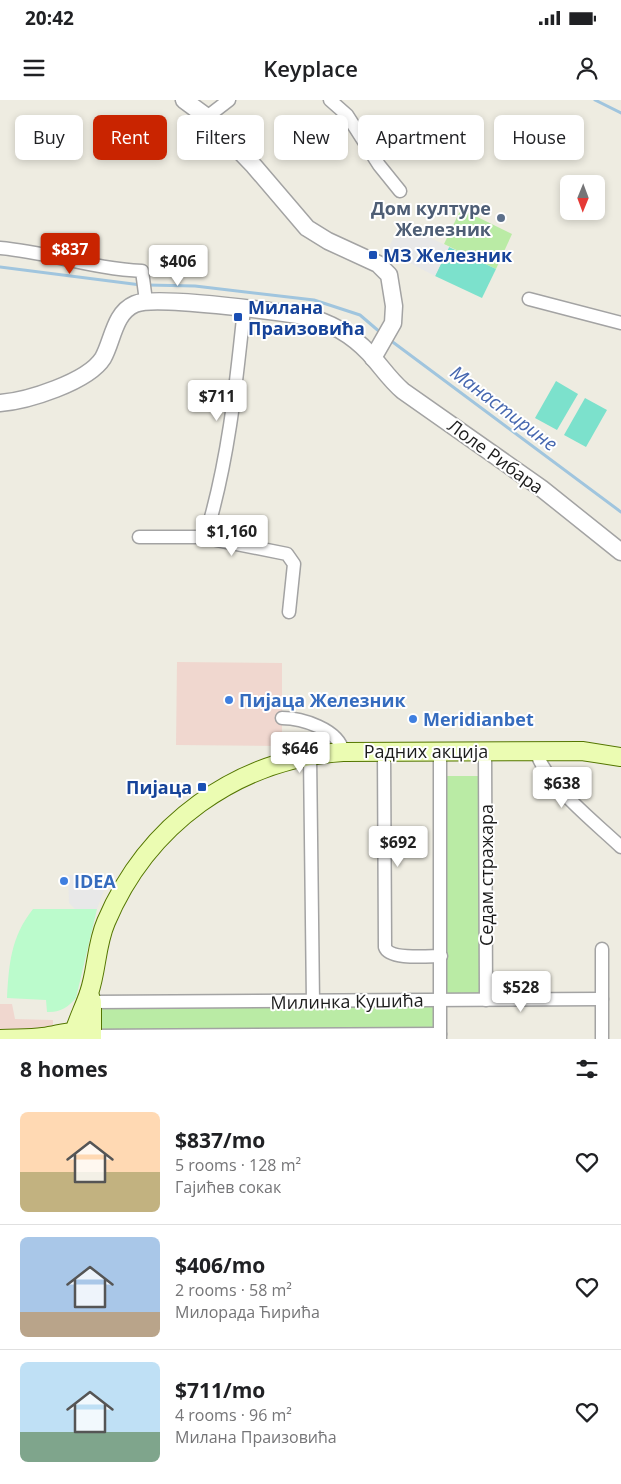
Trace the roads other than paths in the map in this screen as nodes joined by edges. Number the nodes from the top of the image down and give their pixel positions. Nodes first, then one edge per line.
1 (184, 100) edge
2 (229, 100) edge
3 (330, 100) edge
4 (204, 115) edge
5 (210, 115) edge
6 (248, 160) edge
7 (400, 190) dead end
8 (0, 248) edge
9 (146, 297) junction
10 (529, 299) dead end
11 (244, 309) junction
12 (621, 323) edge
13 (373, 358) junction
14 (0, 402) edge
15 (139, 537) dead end
16 (205, 538) junction
17 (621, 552) edge
18 (289, 612) dead end
19 (282, 718) dead end
20 (485, 750) junction
21 (536, 750) junction
22 (384, 751) junction
23 (440, 751) junction
24 (343, 752) junction
25 (310, 755) junction
26 (621, 756) edge
27 (621, 847) edge
28 (602, 949) dead end
29 (441, 956) junction
30 (90, 998) junction
31 (602, 999) junction
32 (440, 1000) junction
33 (486, 1000) junction
34 (313, 1002) junction
35 (73, 1035) edge
36 (440, 1037) edge
37 (92, 1038) edge
38 (0, 1039) edge
39 (602, 1039) edge

1 - 4 street
2 - 5 street
3 - 7 street
6 - 13 street
8 - 9 street
9 - 11 street, Лоле Рибара
9 - 14 street
10 - 12 street
11 - 13 street, Лоле Рибара
11 - 16 street
13 - 17 street, Лоле Рибара
15 - 16 street
16 - 18 street
19 - 24 street
20 - 21 main road, Радних акција
20 - 23 main road, Радних акција
20 - 33 street, Седам стражара
21 - 26 main road, Радних акција
21 - 27 street
22 - 23 main road, Радних акција
22 - 24 main road, Радних акција
22 - 29 street
23 - 29 street
24 - 25 main road, Радних акција
25 - 30 main road, Радних акција
25 - 34 street
28 - 31 street
29 - 32 street
30 - 34 street, Милинка Кушића
30 - 35 main road, Радних акција
30 - 37 main road, Радних акција
31 - 33 street, Милинка Кушића
31 - 39 street
32 - 33 street, Милинка Кушића
32 - 34 street, Милинка Кушића
32 - 36 street
35 - 37 main road
35 - 38 main road
36 - 37 street

